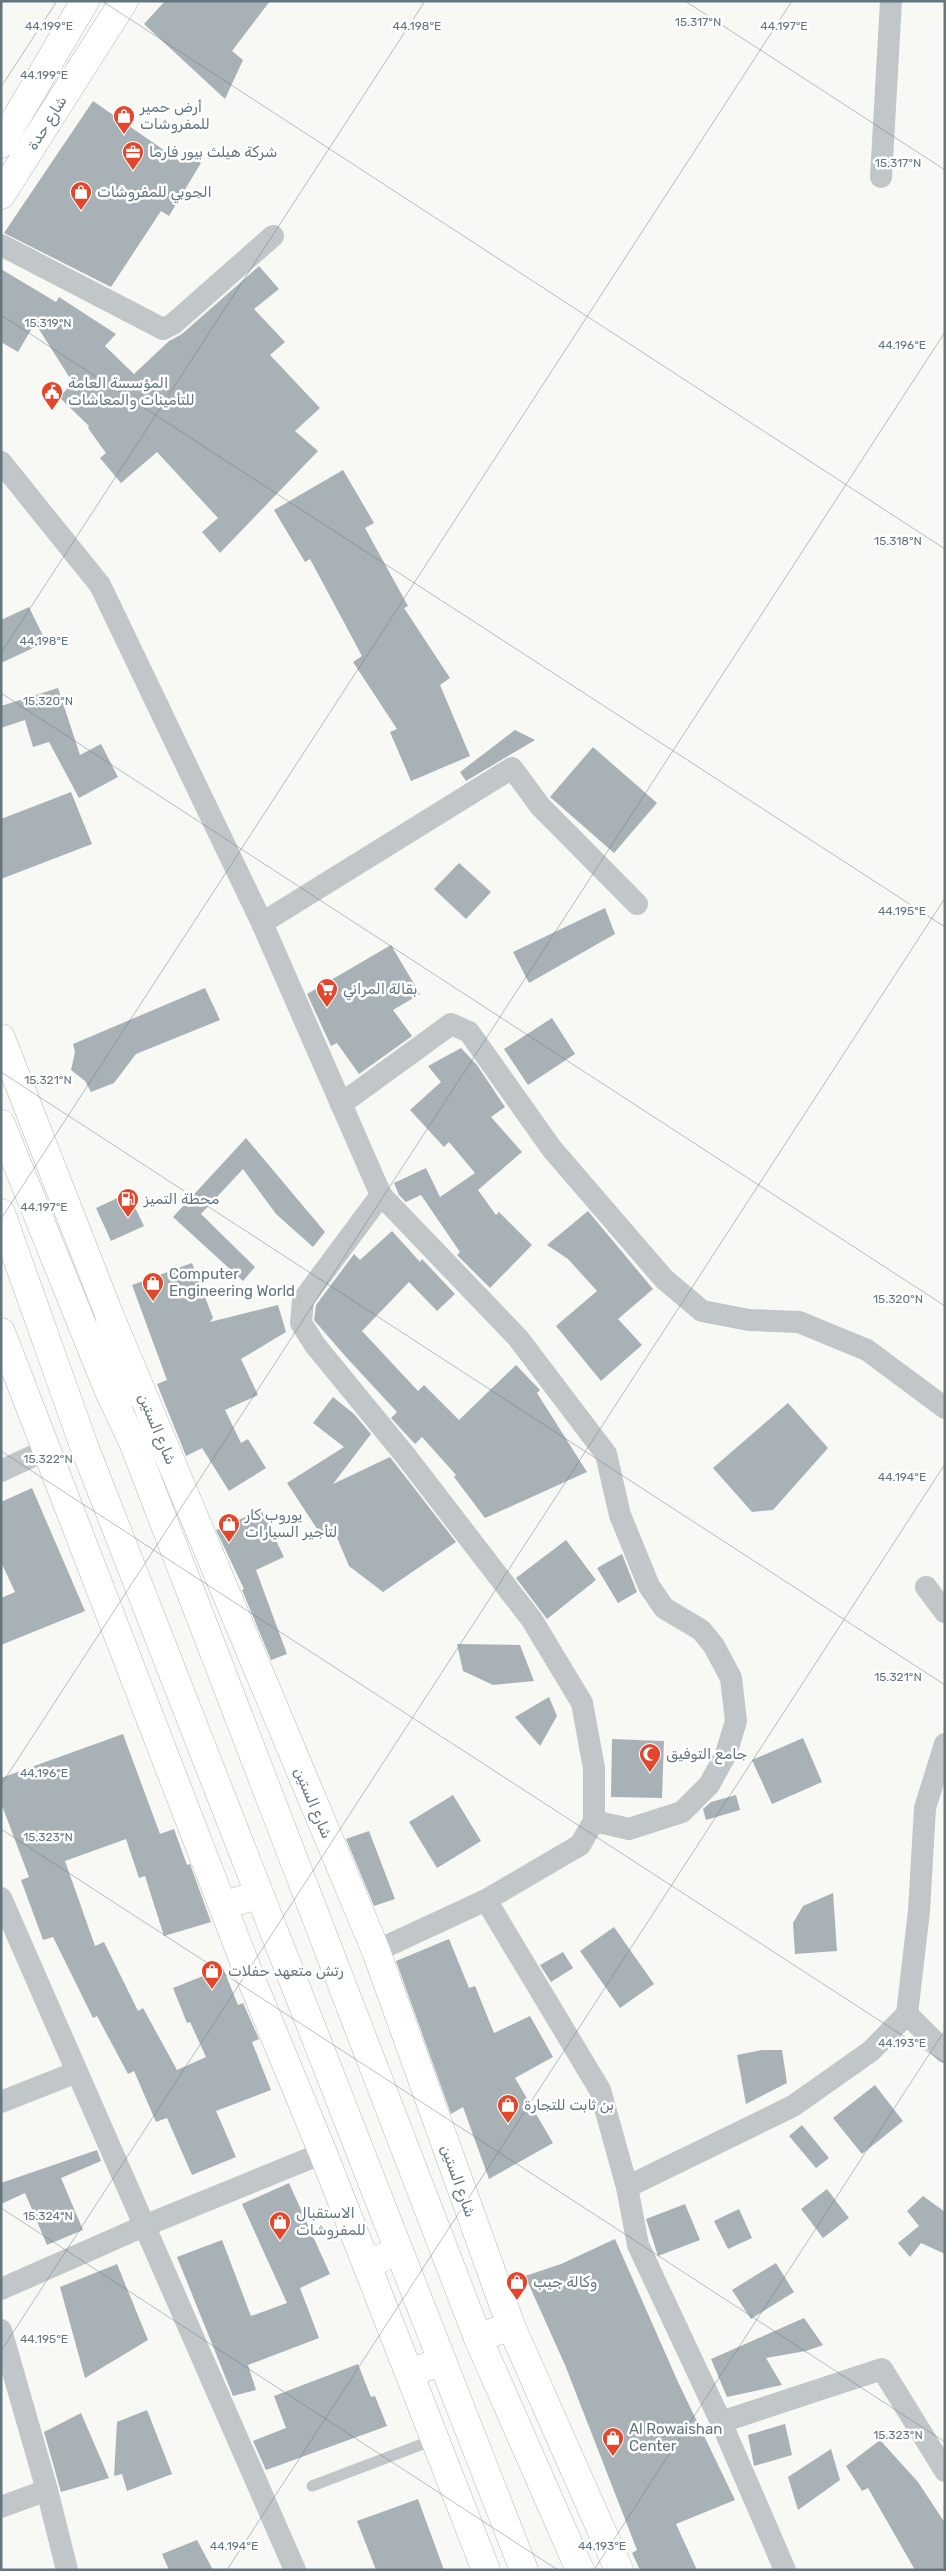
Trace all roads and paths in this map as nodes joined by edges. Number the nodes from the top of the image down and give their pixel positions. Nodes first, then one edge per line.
1 (124, 1) edge
2 (891, 1) edge
3 (83, 2) edge
4 (1, 144) edge
5 (881, 177) dead end
6 (1, 195) edge
7 (273, 236) dead end
8 (1, 246) edge
9 (1, 462) edge
10 (637, 904) dead end
11 (262, 923) junction
12 (1, 1038) edge
13 (341, 1104) junction
14 (1, 1124) edge
15 (381, 1195) junction
16 (1, 1213) edge
17 (109, 1314) junction
18 (1, 1332) edge
19 (945, 1408) edge
20 (132, 1442) junction
21 (48, 1449) junction
22 (1, 1472) edge
23 (926, 1587) dead end
24 (945, 1612) edge
25 (945, 1744) edge
26 (594, 1821) junction
27 (259, 1894) junction
28 (1, 1899) edge
29 (486, 1900) junction
30 (223, 1906) junction
31 (376, 1951) junction
32 (907, 2014) junction
33 (945, 2052) edge
34 (77, 2072) junction
35 (1, 2102) edge
36 (323, 2153) junction
37 (626, 2187) junction
38 (144, 2226) junction
39 (398, 2251) junction
40 (367, 2264) junction
41 (1, 2289) edge
42 (510, 2326) junction
43 (1, 2330) edge
44 (478, 2338) junction
45 (442, 2361) junction
46 (410, 2373) junction
47 (721, 2422) junction
48 (436, 2439) junction
49 (945, 2471) edge
50 (312, 2486) dead end
51 (47, 2490) junction
52 (1, 2507) edge
53 (67, 2570) edge
54 (295, 2570) edge
55 (486, 2570) edge
56 (524, 2570) edge
57 (580, 2570) edge
58 (619, 2570) edge
59 (785, 2570) edge

1 - 6 main road, شارع حدة
2 - 5 street
3 - 4 main road, شارع حدة
7 - 8 street
9 - 11 street
10 - 11 street
11 - 13 street
12 - 17 main road, شارع الستين
13 - 15 street
13 - 19 street
14 - 20 main road, شارع الستين
15 - 26 street
15 - 26 street
16 - 27 main road
17 - 20 main road
17 - 31 main road, شارع الستين
18 - 21 main road
20 - 44 main road, شارع الستين
21 - 22 street
21 - 30 main road
23 - 24 street
25 - 32 street
26 - 29 street
27 - 30 main road
27 - 39 main road
28 - 34 street
29 - 31 street
29 - 37 street
30 - 36 main road
31 - 42 main road, شارع الستين
32 - 33 street
32 - 37 street
34 - 35 street
34 - 38 street
36 - 38 street
36 - 40 main road
37 - 47 street
38 - 41 street
38 - 54 street
39 - 40 main road
39 - 45 main road
40 - 46 main road
42 - 44 main road
42 - 58 main road, شارع الستين
43 - 51 street
44 - 57 main road, شارع الستين
45 - 46 main road
45 - 56 main road
46 - 48 main road
47 - 49 street
47 - 59 street
48 - 50 lane
48 - 55 main road
51 - 52 street
51 - 53 street

